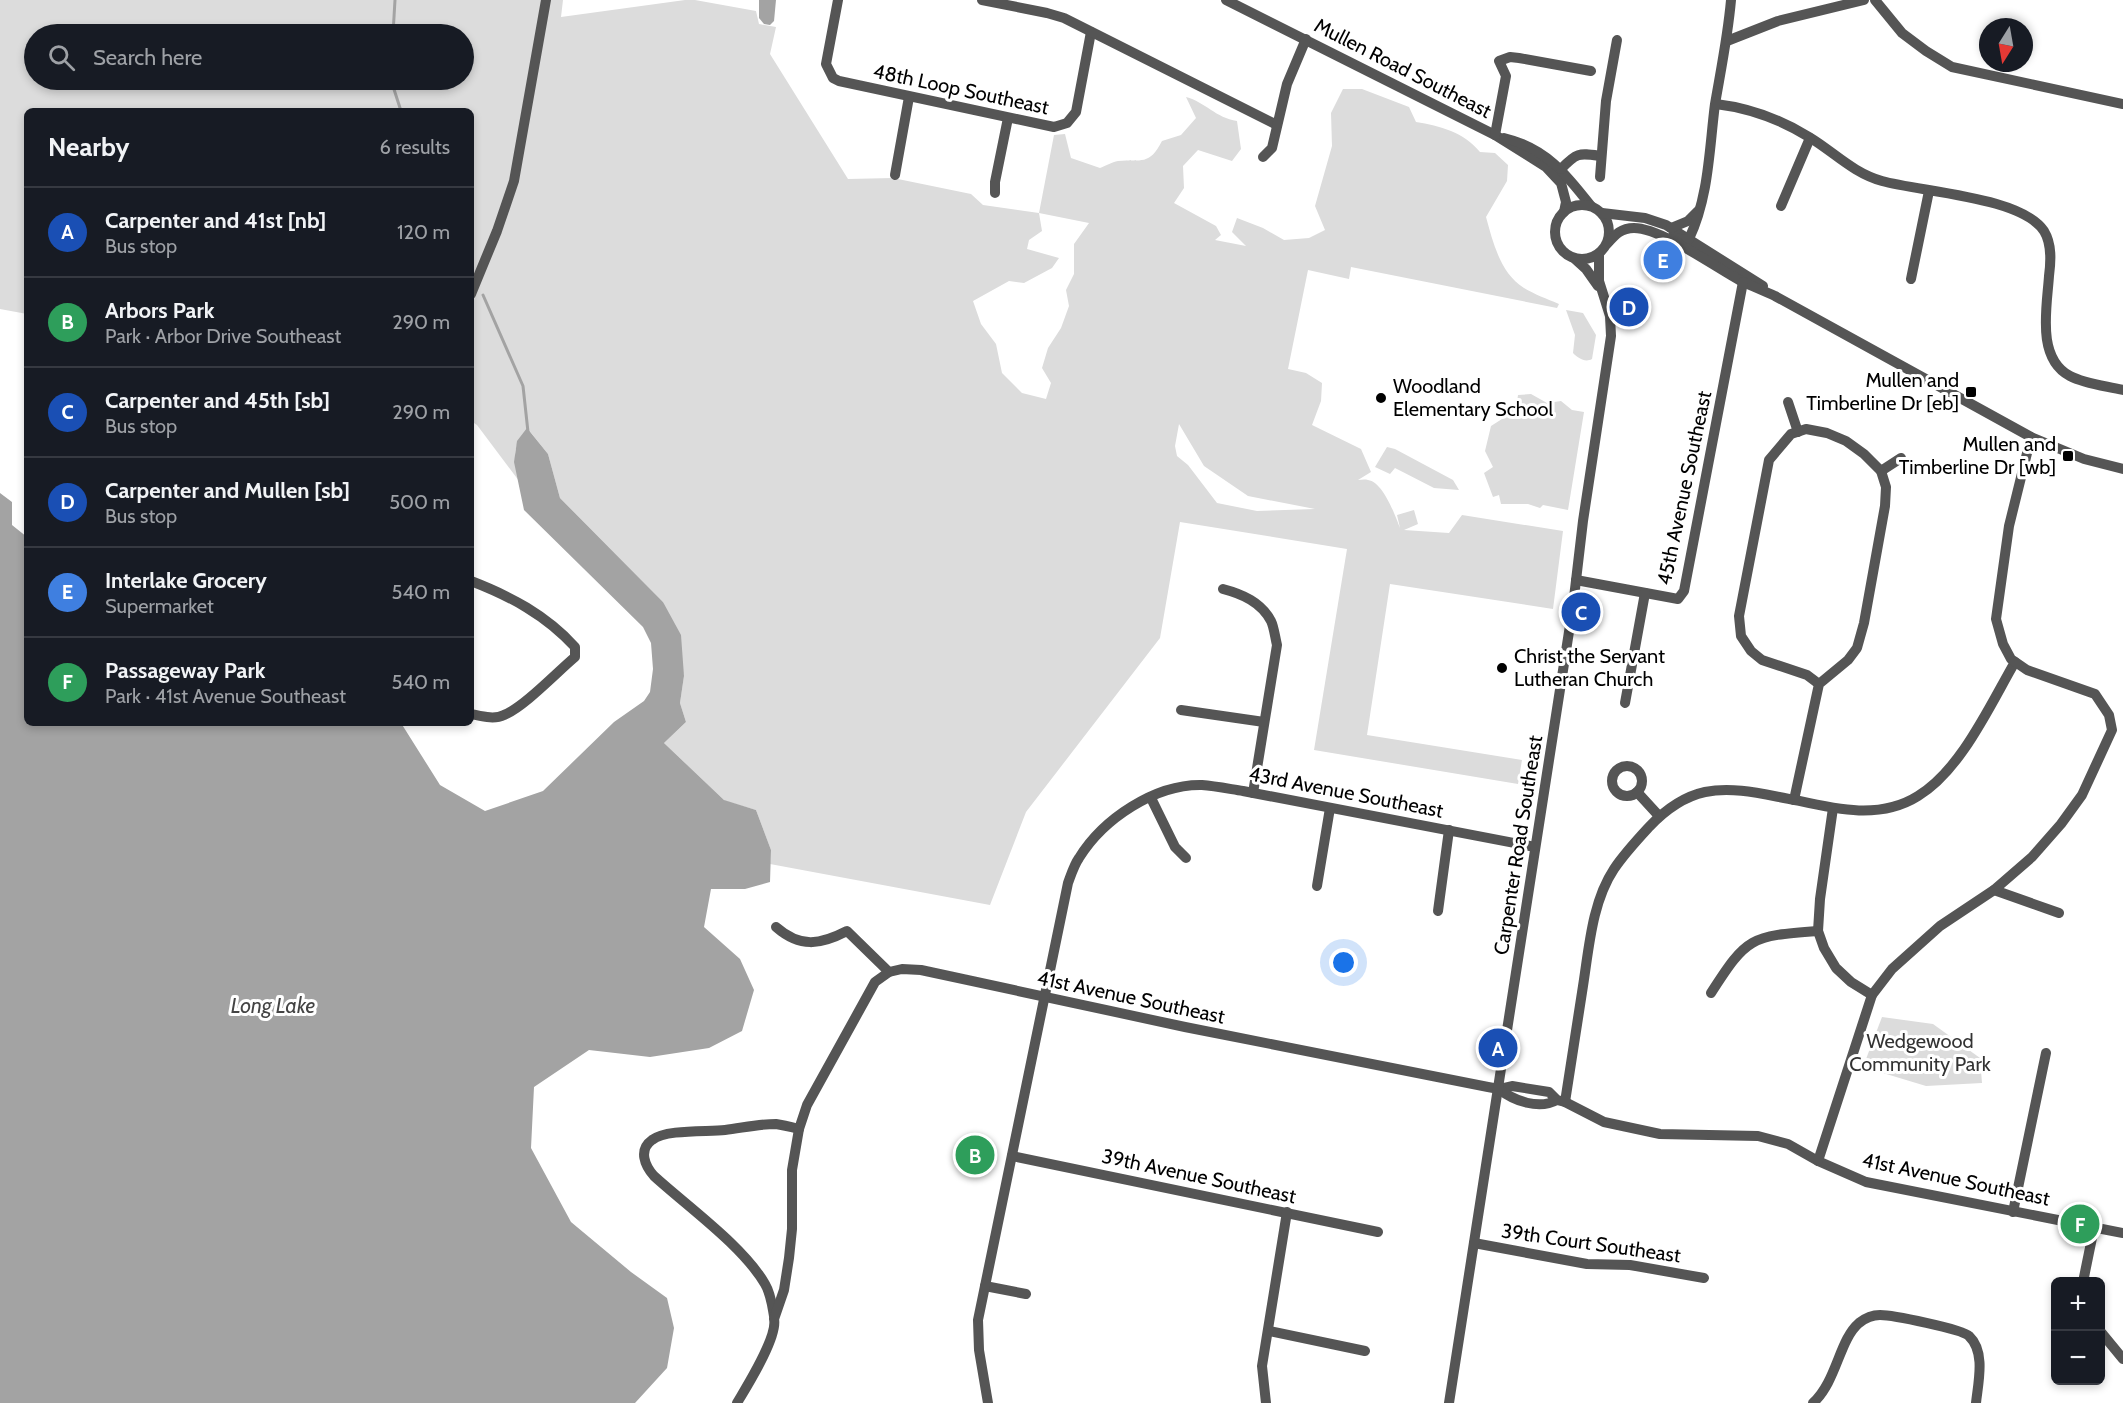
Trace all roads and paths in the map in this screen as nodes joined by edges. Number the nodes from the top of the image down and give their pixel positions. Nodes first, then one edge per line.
1 (546, 0) edge
2 (838, 0) edge
3 (982, 0) edge
4 (1226, 0) edge
5 (1731, 0) edge
6 (1864, 0) edge
7 (1875, 0) edge
8 (1091, 32) junction
9 (1306, 39) junction
10 (1617, 40) dead end
11 (1727, 41) junction
12 (1590, 71) dead end
13 (909, 97) junction
14 (1716, 104) junction
15 (2123, 104) edge
16 (1008, 118) junction
17 (1277, 125) junction
18 (1497, 136) junction
19 (1810, 138) junction
20 (1601, 156) junction
21 (1263, 157) dead end
22 (1561, 169) junction
23 (895, 175) dead end
24 (1599, 177) dead end
25 (1929, 191) junction
26 (995, 193) dead end
27 (1591, 206) junction
28 (1781, 206) dead end
29 (1701, 209) junction
30 (1564, 212) junction
31 (1602, 213) junction
32 (1671, 228) junction
33 (1657, 233) junction
34 (1689, 239) junction
35 (1607, 244) junction
36 (1599, 254) junction
37 (1575, 259) junction
38 (1911, 279) dead end
39 (1743, 282) junction
40 (474, 287) edge
41 (1602, 294) junction
42 (1775, 296) junction
43 (2123, 390) edge
44 (1788, 402) dead end
45 (1798, 432) junction
46 (2031, 437) junction
47 (1900, 458) dead end
48 (2123, 469) edge
49 (1881, 471) junction
50 (1576, 580) junction
51 (474, 582) edge
52 (1222, 589) dead end
53 (1645, 593) junction
54 (2015, 662) junction
55 (1819, 684) junction
56 (1625, 703) dead end
57 (1181, 710) dead end
58 (474, 715) edge
59 (1264, 722) junction
60 (1637, 792) dead end
61 (1253, 793) junction
62 (1151, 798) junction
63 (1794, 800) junction
64 (1330, 808) junction
65 (1833, 808) junction
66 (1659, 816) junction
67 (1449, 830) junction
68 (1535, 847) junction
69 (1186, 858) dead end
70 (1317, 886) dead end
71 (1994, 890) junction
72 (1438, 910) dead end
73 (2060, 913) dead end
74 (776, 927) dead end
75 (1818, 931) junction
76 (889, 972) junction
77 (1710, 993) dead end
78 (1872, 995) junction
79 (1044, 997) junction
80 (2046, 1053) dead end
81 (1499, 1089) junction
82 (1561, 1101) junction
83 (799, 1129) junction
84 (1012, 1156) junction
85 (1818, 1161) junction
86 (1287, 1212) junction
87 (2013, 1212) junction
88 (2073, 1223) dead end
89 (1378, 1232) dead end
90 (2123, 1233) edge
91 (1473, 1243) junction
92 (2084, 1277) edge
93 (1704, 1278) dead end
94 (985, 1286) junction
95 (1026, 1294) dead end
96 (774, 1319) junction
97 (1269, 1330) junction
98 (2105, 1337) edge
99 (1365, 1351) dead end
100 (2123, 1359) edge
101 (737, 1403) edge
102 (988, 1403) edge
103 (1266, 1403) edge
104 (1449, 1403) edge
105 (1813, 1403) edge
106 (1976, 1403) edge

1 - 40 street
2 - 13 street, 48th Loop Southeast
3 - 8 street
4 - 9 street, Mullen Road Southeast
5 - 11 street
6 - 11 street
7 - 15 street
8 - 16 street, 48th Loop Southeast
8 - 17 street
9 - 17 street
9 - 18 street, Mullen Road Southeast
10 - 20 street
11 - 14 street
12 - 18 street
13 - 16 street, 48th Loop Southeast
13 - 23 street
14 - 19 street
14 - 29 street
16 - 26 street
17 - 21 street
18 - 22 street, Mullen Road Southeast
18 - 30 street, Mullen Road Southeast
19 - 25 street
19 - 28 street
20 - 22 street
20 - 24 street
22 - 27 street, Mullen Road Southeast
25 - 38 street
25 - 43 street
27 - 30 street
27 - 31 street
29 - 32 street
29 - 34 street
30 - 37 street
31 - 32 street
31 - 35 street
32 - 34 street
33 - 34 street
33 - 35 street
33 - 39 street
34 - 42 street
35 - 36 street
36 - 37 street
36 - 41 street, Carpenter Road Southeast
37 - 41 street, Carpenter Road Southeast
39 - 42 street
39 - 53 street, 45th Avenue Southeast
41 - 50 street, Carpenter Road Southeast
42 - 46 street
44 - 45 street
45 - 49 street
45 - 55 street
46 - 48 street
46 - 54 street
47 - 49 street
49 - 55 street
50 - 53 street, 45th Avenue Southeast
50 - 68 street, Carpenter Road Southeast
51 - 58 street
52 - 59 street
53 - 56 street
54 - 65 street
54 - 71 street
55 - 63 street
57 - 59 street
59 - 61 street
60 - 66 street
61 - 62 street, 43rd Avenue Southeast
61 - 64 street, 43rd Avenue Southeast
62 - 69 street
62 - 79 street, 43rd Avenue Southeast
63 - 65 street
63 - 66 street
64 - 67 street, 43rd Avenue Southeast
64 - 70 street
65 - 75 street
66 - 82 street
67 - 68 street, 43rd Avenue Southeast
67 - 72 street
68 - 81 street, Carpenter Road Southeast
71 - 73 street
71 - 78 street
74 - 76 street
75 - 77 street
75 - 78 street
76 - 79 street, 41st Avenue Southeast
76 - 83 street
78 - 85 street
79 - 81 street, 41st Avenue Southeast
79 - 84 street, 43rd Avenue Southeast
80 - 87 street
81 - 82 street, 41st Avenue Southeast
81 - 91 street, Carpenter Road Southeast
82 - 85 street, 41st Avenue Southeast
83 - 96 street
83 - 96 street
84 - 86 street, 39th Avenue Southeast
84 - 94 street, 43rd Avenue Southeast
85 - 87 street, 41st Avenue Southeast
86 - 89 street, 39th Avenue Southeast
86 - 97 street
87 - 88 street, 41st Avenue Southeast
90 - 92 street
91 - 93 street, 39th Court Southeast
91 - 104 street, Carpenter Road Southeast
94 - 95 street
94 - 102 street, 43rd Avenue Southeast
96 - 101 street
97 - 99 street
97 - 103 street
98 - 100 street
105 - 106 street

